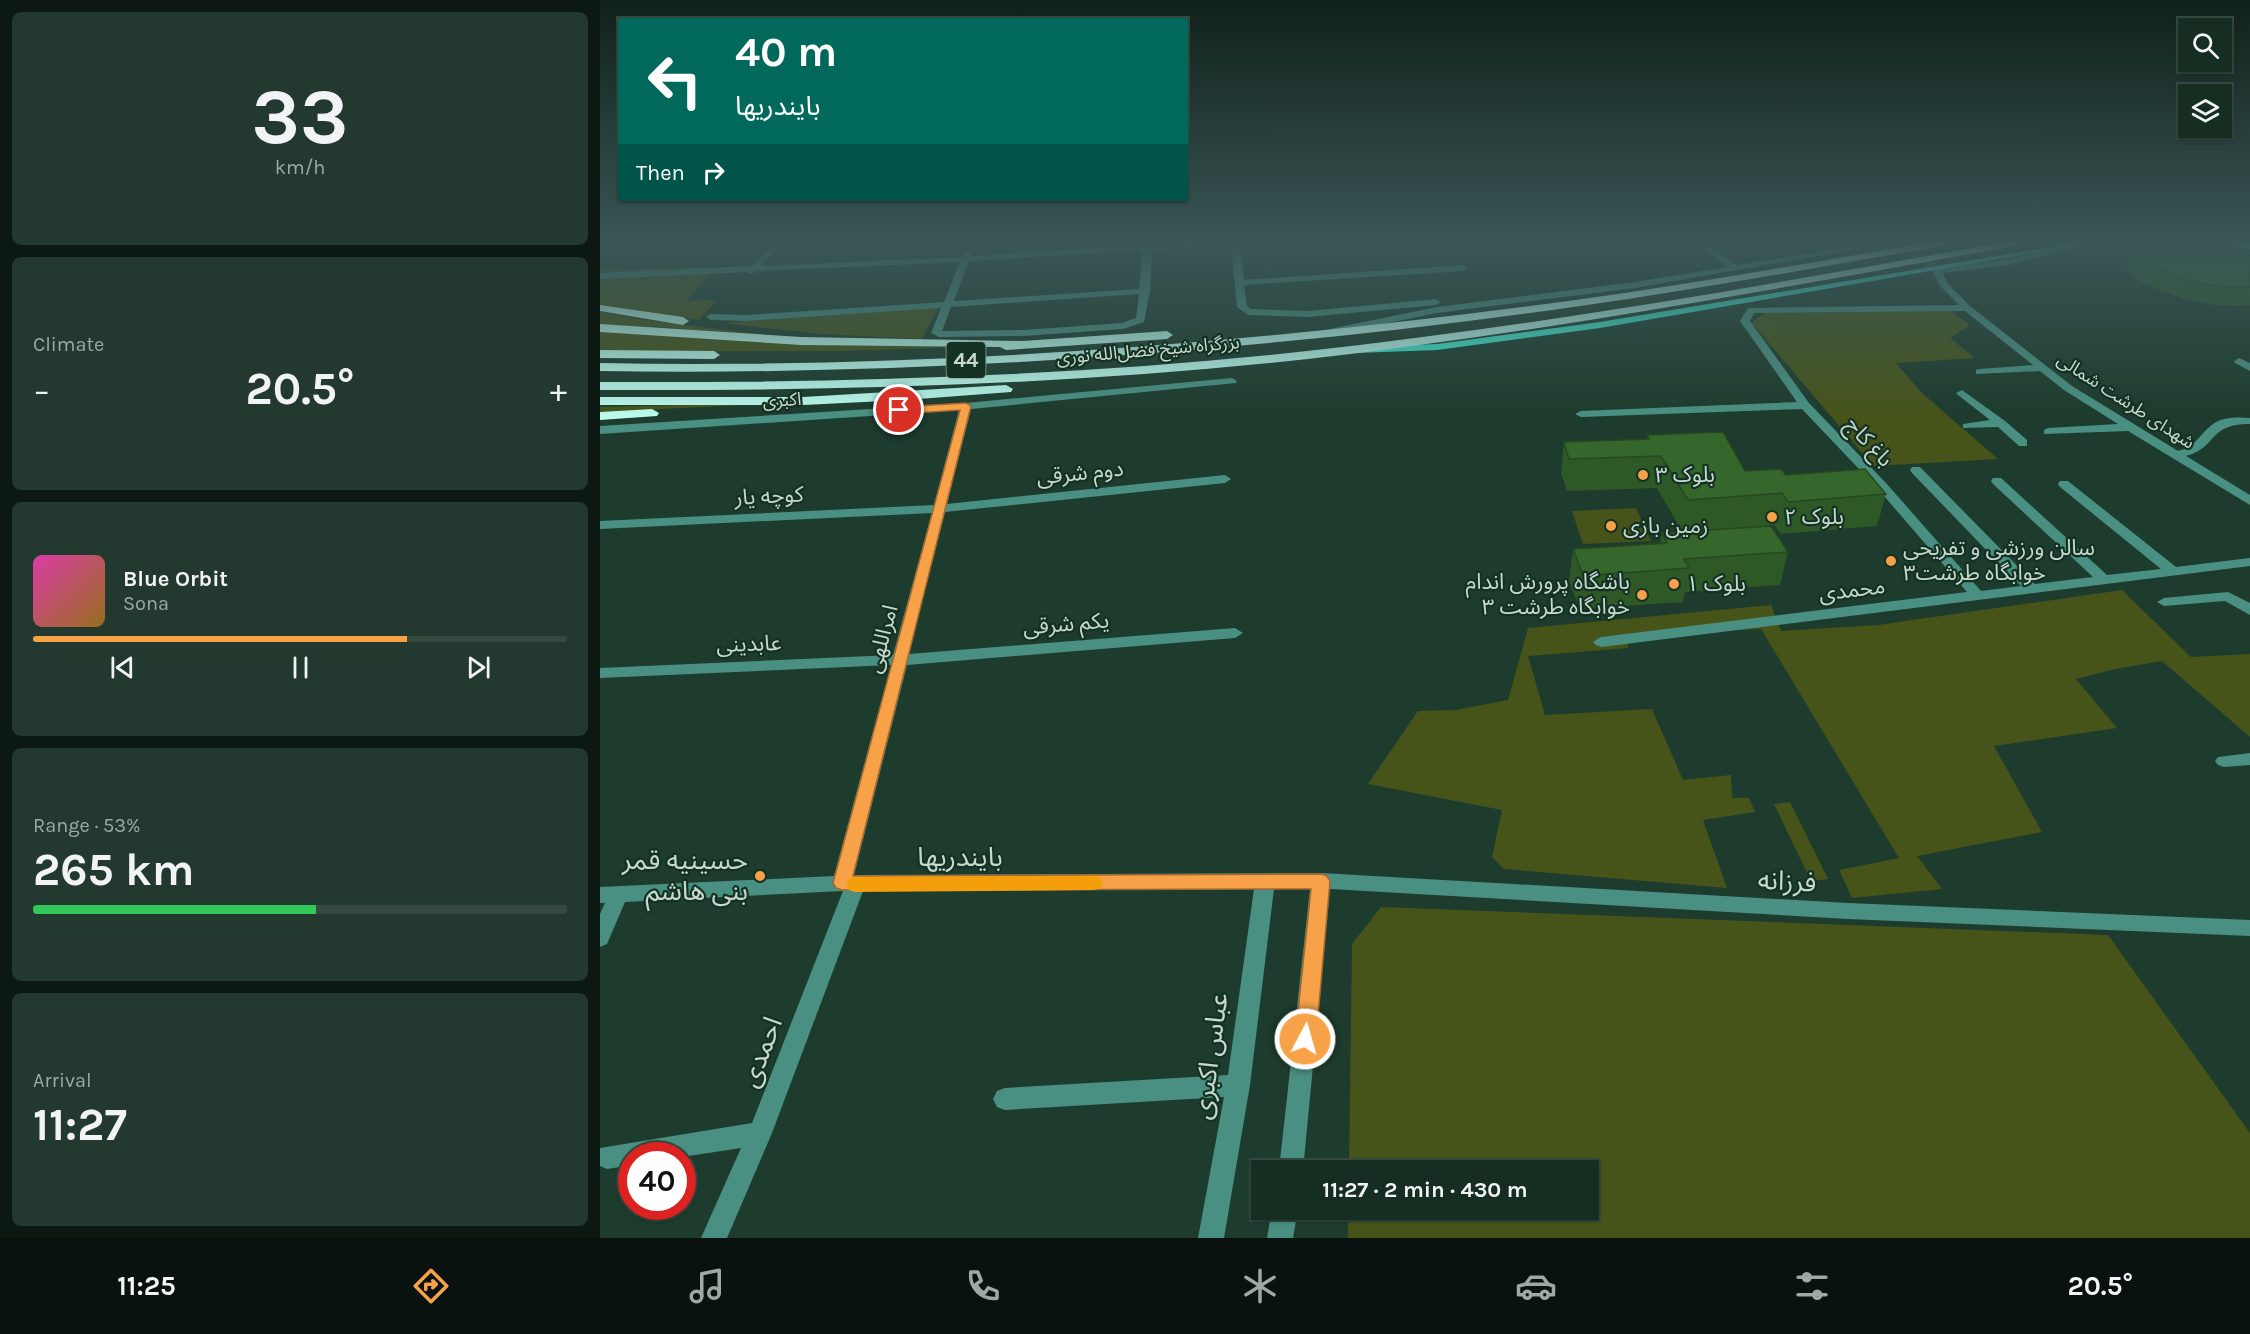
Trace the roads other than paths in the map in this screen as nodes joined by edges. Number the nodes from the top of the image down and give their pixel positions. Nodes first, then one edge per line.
1 (950, 301) edge
2 (1007, 301) edge
3 (1143, 301) edge
4 (1241, 301) edge
5 (1447, 301) edge
6 (1510, 301) edge
7 (1595, 301) edge
8 (1686, 301) edge
9 (1744, 301) edge
10 (1960, 301) edge
11 (948, 305) junction
12 (600, 308) edge
13 (1967, 308) junction
14 (711, 317) dead end
15 (600, 328) edge
16 (1330, 332) junction
17 (887, 342) junction
18 (1039, 343) junction
19 (1345, 350) junction
20 (600, 354) edge
21 (1304, 355) junction
22 (2239, 361) dead end
23 (600, 367) edge
24 (2042, 368) junction
25 (2250, 368) edge
26 (1980, 372) dead end
27 (1232, 381) dead end
28 (600, 386) edge
29 (1962, 393) dead end
30 (902, 397) junction
31 (600, 402) edge
32 (1805, 405) junction
33 (966, 406) junction
34 (1581, 414) dead end
35 (600, 416) edge
36 (2250, 421) edge
37 (2001, 423) junction
38 (1967, 426) dead end
39 (2129, 427) junction
40 (600, 430) edge
41 (2048, 432) dead end
42 (2024, 443) dead end
43 (2175, 455) junction
44 (1916, 470) dead end
45 (1225, 479) dead end
46 (1997, 481) dead end
47 (2064, 484) dead end
48 (2250, 501) edge
49 (939, 509) junction
50 (600, 525) edge
51 (2250, 562) edge
52 (2173, 571) junction
53 (2104, 580) junction
54 (2032, 589) junction
55 (1978, 596) junction
56 (2164, 602) dead end
57 (2250, 610) edge
58 (1235, 633) dead end
59 (1601, 642) dead end
60 (900, 660) junction
61 (600, 673) edge
62 (2250, 759) edge
63 (2224, 761) dead end
64 (1321, 881) junction
65 (1265, 882) junction
66 (849, 884) junction
67 (609, 894) edge
68 (2250, 928) edge
69 (600, 938) edge
70 (1238, 1085) junction
71 (1005, 1099) dead end
72 (760, 1133) junction
73 (607, 1157) dead end
74 (1292, 1160) edge
75 (1283, 1220) edge
76 (714, 1238) edge
77 (1210, 1238) edge
78 (1280, 1238) edge

1 - 11 street
2 - 11 street
3 - 11 street
4 - 5 street
6 - 16 street
7 - 16 highway, بزرگراه شیخ فضل‌الله نوری / 44
8 - 19 highway, بزرگراه شیخ فضل‌الله نوری / 44
9 - 19 main road
10 - 13 street, شهدای طرشت شمالی
11 - 14 street
12 - 17 highway
13 - 24 street, شهدای طرشت شمالی
13 - 32 street, باغ کاج
15 - 17 highway
16 - 18 highway
16 - 23 highway, بزرگراه شیخ فضل‌الله نوری / 44
17 - 18 highway
18 - 20 highway
19 - 21 highway, بزرگراه شیخ فضل‌الله نوری / 44
21 - 28 highway, بزرگراه شیخ فضل‌الله نوری / 44
21 - 30 highway
22 - 25 street
24 - 26 street
24 - 39 street, شهدای طرشت شمالی
27 - 33 street, اکبری
29 - 37 street
30 - 31 highway
30 - 35 highway
32 - 34 street
32 - 55 street, باغ کاج
33 - 40 street, اکبری
33 - 49 street, امراللهی
36 - 43 street
37 - 38 street
37 - 42 street
39 - 41 street
39 - 43 street, شهدای طرشت شمالی
43 - 48 street, شهدای طرشت شمالی
44 - 54 street
45 - 49 street, دوم شرقی
46 - 53 street
47 - 52 street
49 - 50 street, کوچه یار
49 - 60 street, امراللهی
51 - 52 street, محمدی
52 - 53 street, محمدی
53 - 54 street, محمدی
54 - 55 street, محمدی
55 - 59 street, محمدی
56 - 57 street
58 - 60 street, یکم شرقی
60 - 61 street, عابدینی
60 - 66 street, امراللهی
62 - 63 street
64 - 65 street, بایندریها
64 - 68 street, فرزانه
64 - 74 street
65 - 66 street, بایندریها
65 - 70 street, عباس اکبری
66 - 67 street, بایندریها
66 - 72 street, احمدی
67 - 69 street
70 - 71 street
70 - 77 street, عباس اکبری
72 - 73 street
72 - 76 street, احمدی
75 - 78 street

